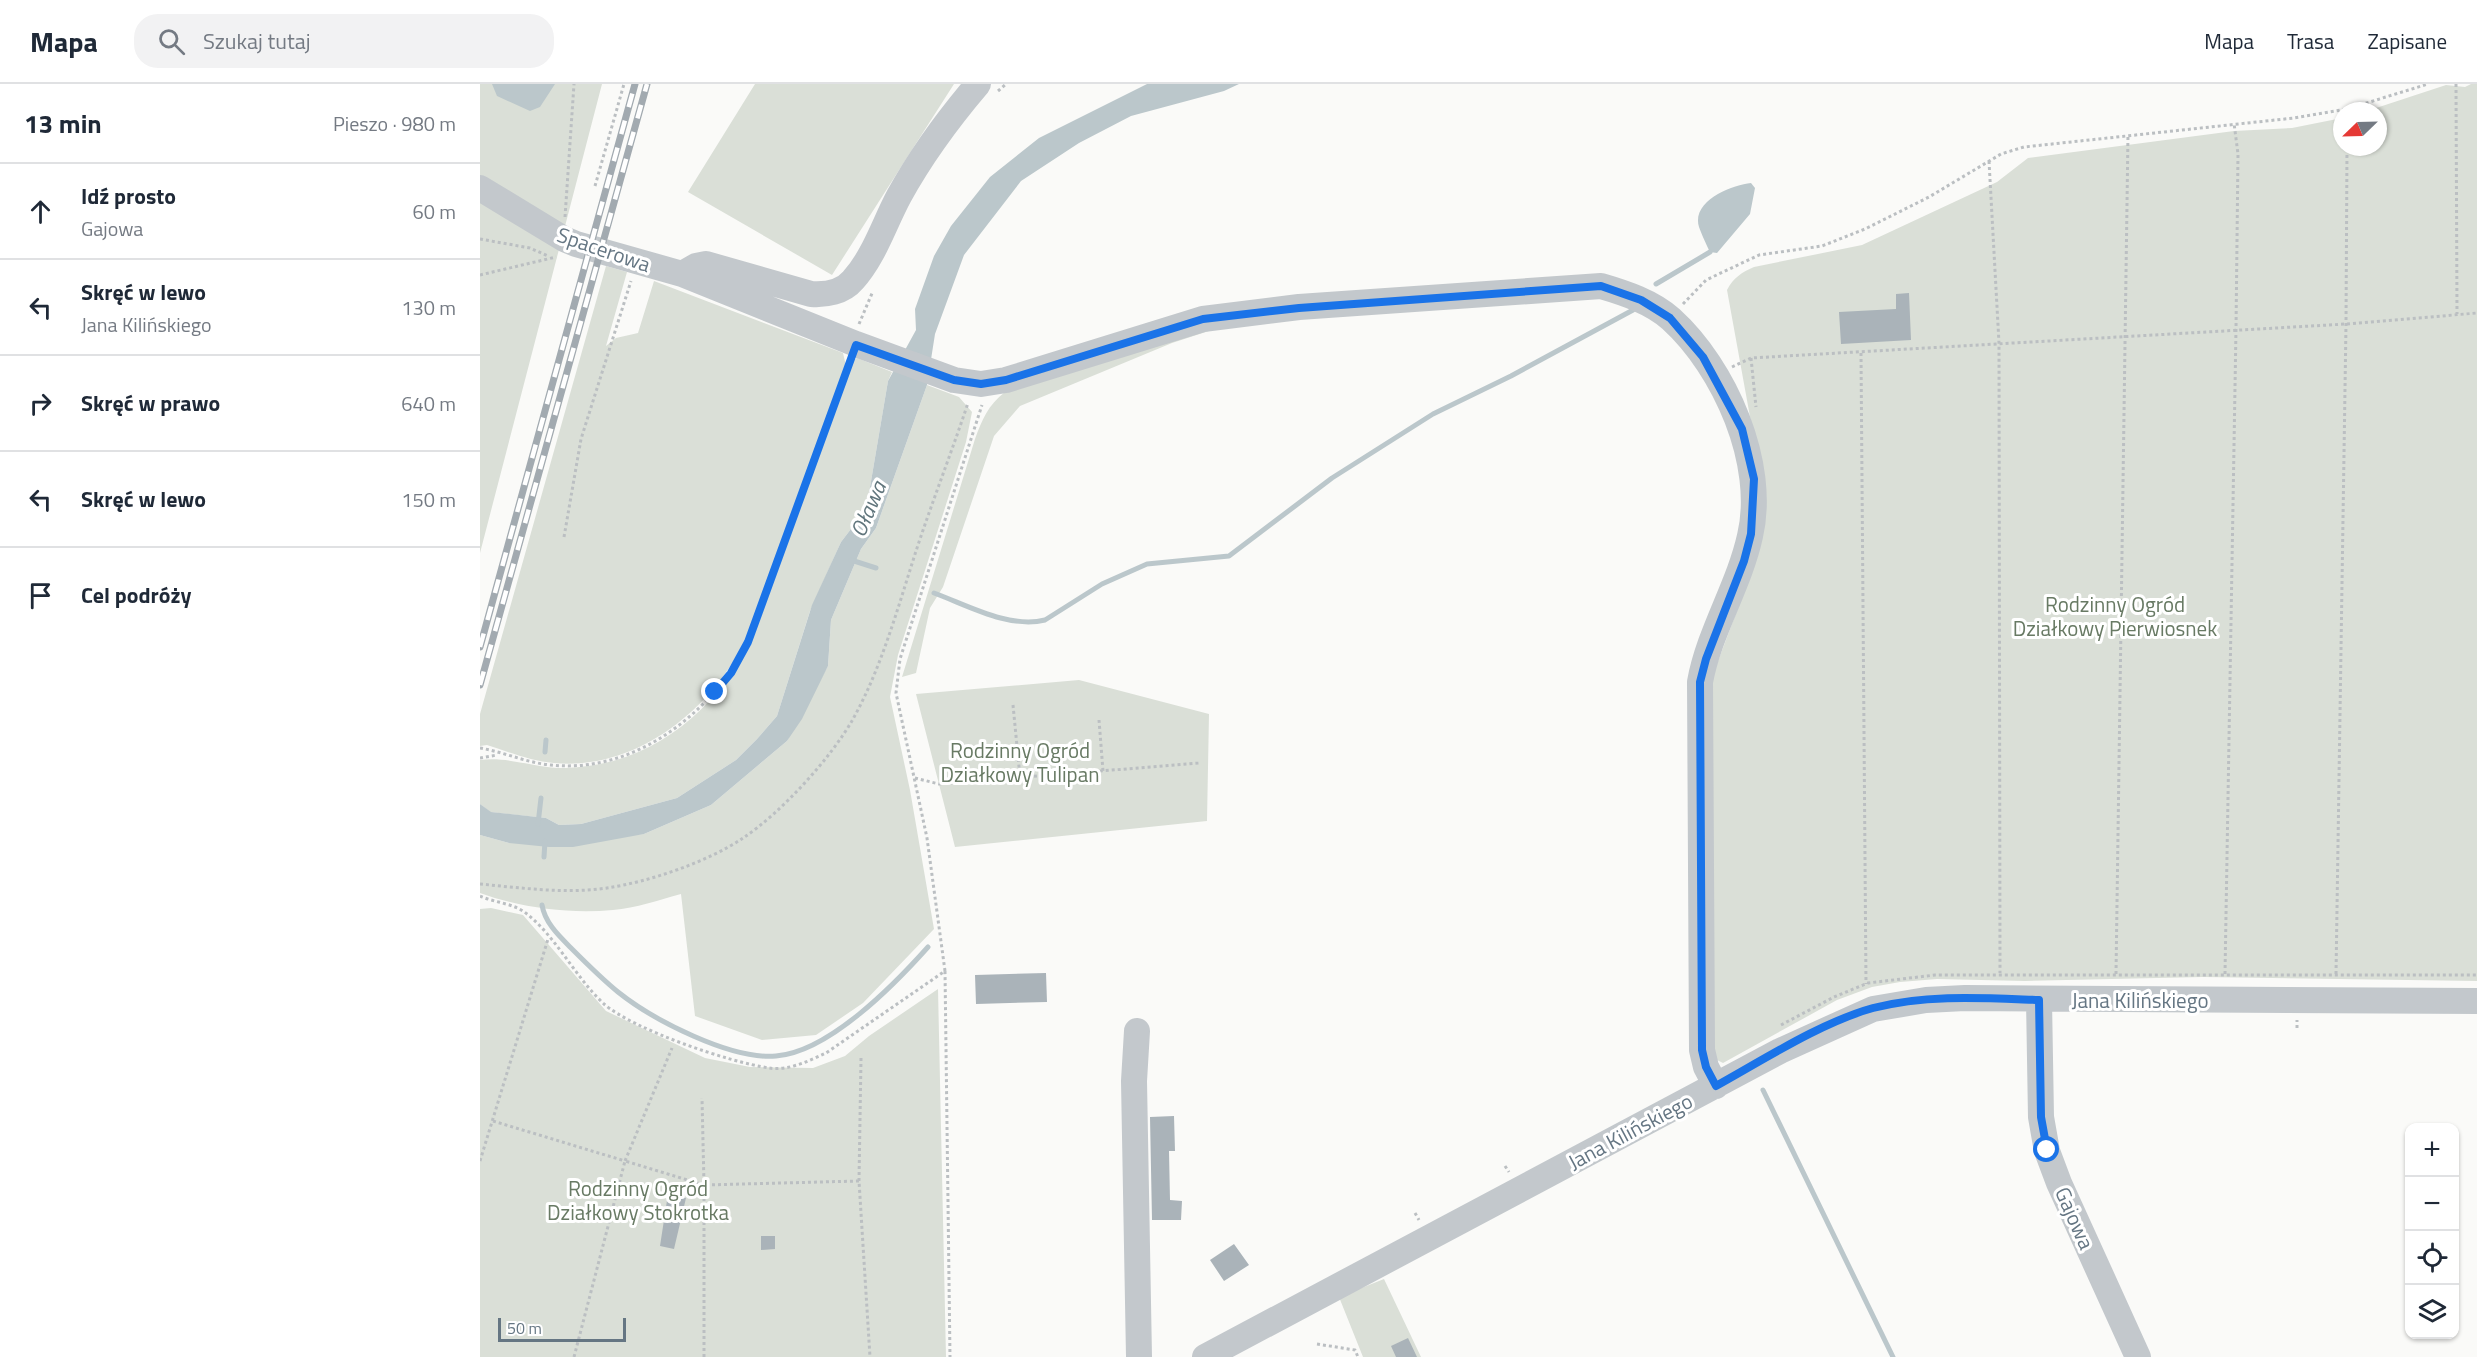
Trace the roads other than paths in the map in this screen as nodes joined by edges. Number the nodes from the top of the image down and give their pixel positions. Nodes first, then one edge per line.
1 (988, 88) edge
2 (480, 188) edge
3 (674, 272) junction
4 (2039, 1000) junction
5 (2477, 1001) edge
6 (1137, 1031) dead end
7 (1716, 1086) junction
8 (1139, 1357) edge
9 (1205, 1357) edge
10 (2138, 1357) edge

1 - 3 street
2 - 3 street, Spacerowa
3 - 7 street, Spacerowa
4 - 5 street, Jana Kilińskiego
4 - 7 street, Jana Kilińskiego
4 - 10 street, Gajowa
6 - 8 street
7 - 9 street, Jana Kilińskiego

